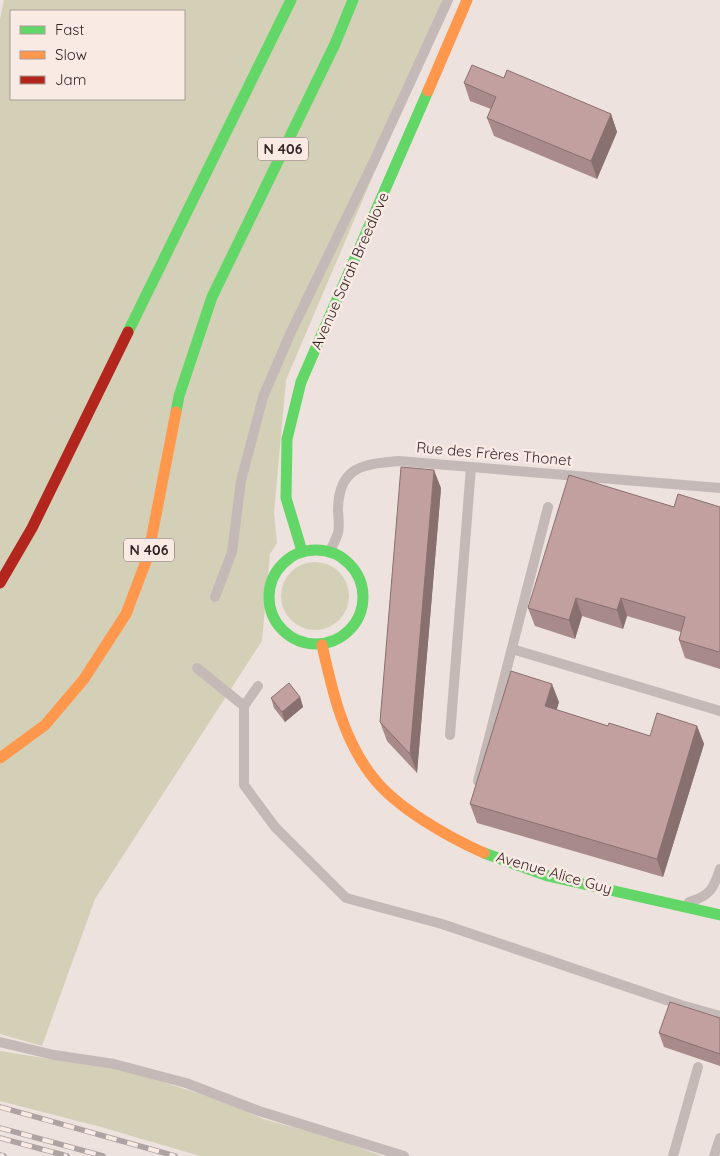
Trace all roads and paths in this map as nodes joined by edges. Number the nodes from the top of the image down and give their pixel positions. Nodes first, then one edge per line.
1 (291, 0) edge
2 (354, 0) edge
3 (448, 0) edge
4 (467, 0) edge
5 (471, 467) junction
6 (720, 488) edge
7 (548, 507) dead end
8 (302, 551) junction
9 (330, 551) junction
10 (0, 583) edge
11 (215, 596) dead end
12 (322, 645) junction
13 (512, 649) junction
14 (197, 668) dead end
15 (258, 686) dead end
16 (244, 706) junction
17 (720, 711) edge
18 (450, 735) dead end
19 (0, 758) edge
20 (476, 792) edge
21 (720, 869) edge
22 (679, 905) junction
23 (720, 915) edge
24 (720, 1016) edge
25 (0, 1042) edge
26 (698, 1067) dead end
27 (720, 1138) edge
28 (404, 1156) edge
29 (673, 1156) edge
30 (714, 1156) edge

1 - 10 main road
2 - 19 main road, N 406
3 - 11 lane
4 - 8 main road, Avenue Sarah Breedlove
5 - 6 lane, Rue des Frères Thonet
5 - 9 lane, Rue des Frères Thonet
5 - 18 lane
7 - 13 lane
8 - 9 main road
8 - 12 main road
9 - 12 main road
12 - 22 main road, Avenue Alice Guy
13 - 17 lane
13 - 20 lane
14 - 16 lane
15 - 16 lane
16 - 24 lane
21 - 22 lane
22 - 23 main road, Avenue Alice Guy
25 - 28 lane
26 - 29 lane
27 - 30 lane

